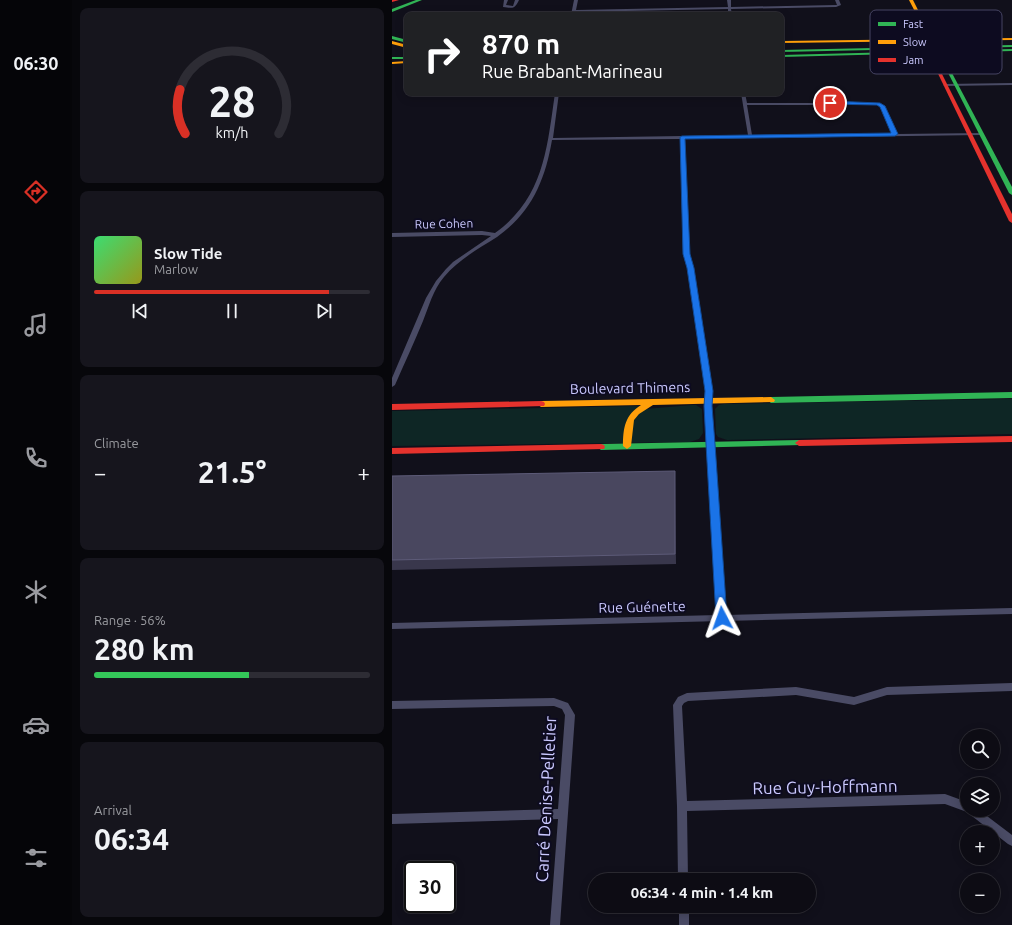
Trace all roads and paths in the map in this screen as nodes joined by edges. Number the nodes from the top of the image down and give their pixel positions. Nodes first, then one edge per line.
1 (397, 0) edge
2 (411, 0) edge
3 (420, 0) edge
4 (506, 0) edge
5 (517, 0) edge
6 (576, 0) edge
7 (730, 0) edge
8 (837, 0) edge
9 (903, 0) edge
10 (911, 0) edge
11 (392, 7) edge
12 (730, 8) junction
13 (909, 10) edge
14 (915, 10) edge
15 (574, 12) edge
16 (605, 12) edge
17 (730, 12) edge
18 (392, 37) edge
19 (1002, 39) edge
20 (1012, 39) edge
21 (870, 40) edge
22 (404, 41) edge
23 (784, 42) edge
24 (870, 42) edge
25 (392, 43) edge
26 (1002, 45) edge
27 (1002, 45) edge
28 (1012, 45) edge
29 (404, 46) edge
30 (870, 46) edge
31 (802, 47) junction
32 (784, 48) edge
33 (870, 49) edge
34 (1002, 50) edge
35 (1012, 50) edge
36 (784, 51) edge
37 (784, 51) edge
38 (404, 54) edge
39 (859, 54) junction
40 (870, 54) edge
41 (392, 55) edge
42 (784, 56) edge
43 (392, 58) edge
44 (404, 58) edge
45 (404, 62) edge
46 (392, 63) edge
47 (940, 74) edge
48 (950, 74) edge
49 (1012, 84) edge
50 (945, 85) junction
51 (956, 85) junction
52 (557, 96) edge
53 (744, 96) edge
54 (745, 104) junction
55 (895, 134) junction
56 (969, 134) junction
57 (980, 134) junction
58 (750, 136) junction
59 (682, 137) junction
60 (550, 139) junction
61 (1012, 193) edge
62 (1012, 221) edge
63 (392, 235) edge
64 (496, 235) junction
65 (392, 385) edge
66 (1012, 395) edge
67 (709, 400) junction
68 (654, 402) junction
69 (392, 407) edge
70 (1012, 439) edge
71 (710, 444) junction
72 (627, 446) junction
73 (392, 450) edge
74 (1012, 611) edge
75 (722, 618) junction
76 (392, 626) edge
77 (1012, 687) edge
78 (392, 705) edge
79 (960, 804) edge
80 (682, 806) junction
81 (562, 814) junction
82 (980, 817) edge
83 (392, 819) edge
84 (1012, 841) edge
85 (683, 873) edge
86 (684, 913) edge
87 (555, 925) edge
88 (684, 925) edge

1 - 11 main road
2 - 11 main road
3 - 11 main road
4 - 5 street
6 - 15 street
7 - 12 street
8 - 12 street
9 - 13 main road
10 - 14 main road
12 - 16 street
12 - 17 street
18 - 22 main road
19 - 20 main road
21 - 23 main road
24 - 31 main road
25 - 29 main road
26 - 28 main road
27 - 28 main road
30 - 31 main road
31 - 32 main road
33 - 36 main road
34 - 35 main road
37 - 39 main road
38 - 41 main road
39 - 40 main road
39 - 42 main road
43 - 44 main road
45 - 46 main road
47 - 50 main road, bridge
48 - 51 main road, bridge
49 - 51 street
50 - 51 street
50 - 56 main road
51 - 57 main road
52 - 60 street
53 - 54 street
54 - 55 street
54 - 58 street
55 - 56 street
55 - 58 street
56 - 57 street
56 - 62 main road
57 - 61 main road
58 - 59 street
59 - 60 street
59 - 67 street
60 - 64 street
63 - 64 street, Rue Cohen
64 - 65 street
66 - 67 main road, Boulevard Thimens
67 - 68 main road, Boulevard Thimens
67 - 71 street
68 - 69 main road, Boulevard Thimens
68 - 72 main road
70 - 71 main road
71 - 72 main road
71 - 75 street
72 - 73 main road
74 - 75 street, Rue Guénette
75 - 76 street, Rue Guénette
77 - 80 street
78 - 81 street, Carré Denise-Pelletier
79 - 80 street, Rue Guy-Hoffmann
80 - 85 street
81 - 83 street
81 - 87 street, Carré Denise-Pelletier
82 - 84 street
86 - 88 street

